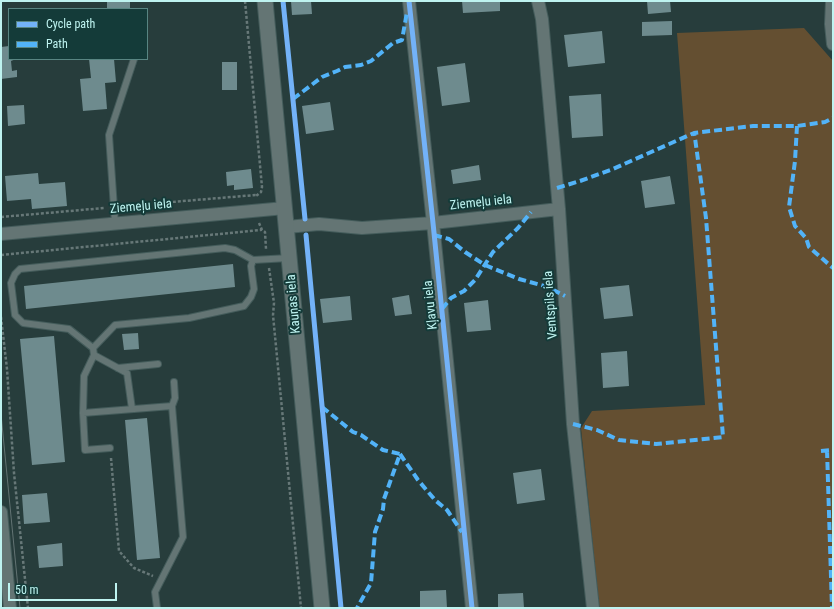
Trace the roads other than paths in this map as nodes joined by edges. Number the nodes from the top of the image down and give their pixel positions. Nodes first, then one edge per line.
1 (265, 1) edge
2 (409, 1) edge
3 (538, 1) edge
4 (832, 1) edge
5 (833, 44) edge
6 (134, 60) edge
7 (284, 208) junction
8 (559, 209) junction
9 (115, 223) junction
10 (433, 223) junction
11 (287, 227) junction
12 (1, 234) edge
13 (289, 258) junction
14 (253, 260) junction
15 (93, 348) junction
16 (94, 355) junction
17 (158, 364) dead end
18 (118, 368) junction
19 (174, 382) dead end
20 (172, 406) junction
21 (132, 409) junction
22 (83, 414) junction
23 (110, 448) road end
24 (1, 512) edge
25 (10, 608) edge
26 (157, 608) edge
27 (322, 608) edge
28 (472, 608) edge
29 (593, 608) edge

1 - 7 street, Kauņas iela
2 - 10 street, Kļavu iela
3 - 8 street, Ventspils iela
4 - 5 street
6 - 9 lane
7 - 9 street, Ziemeļu iela
7 - 11 street, Kauņas iela
8 - 10 street, Ziemeļu iela
8 - 29 street, Ventspils iela
9 - 12 street, Ziemeļu iela
10 - 11 street, Ziemeļu iela
10 - 28 street, Kļavu iela
11 - 13 street, Kauņas iela
13 - 14 lane
13 - 27 street, Kauņas iela
14 - 15 lane
14 - 15 lane
15 - 16 lane
16 - 18 lane
16 - 22 lane
17 - 18 lane
18 - 21 lane
19 - 20 lane
20 - 21 lane
20 - 26 lane
21 - 22 lane
22 - 23 lane
24 - 25 street

